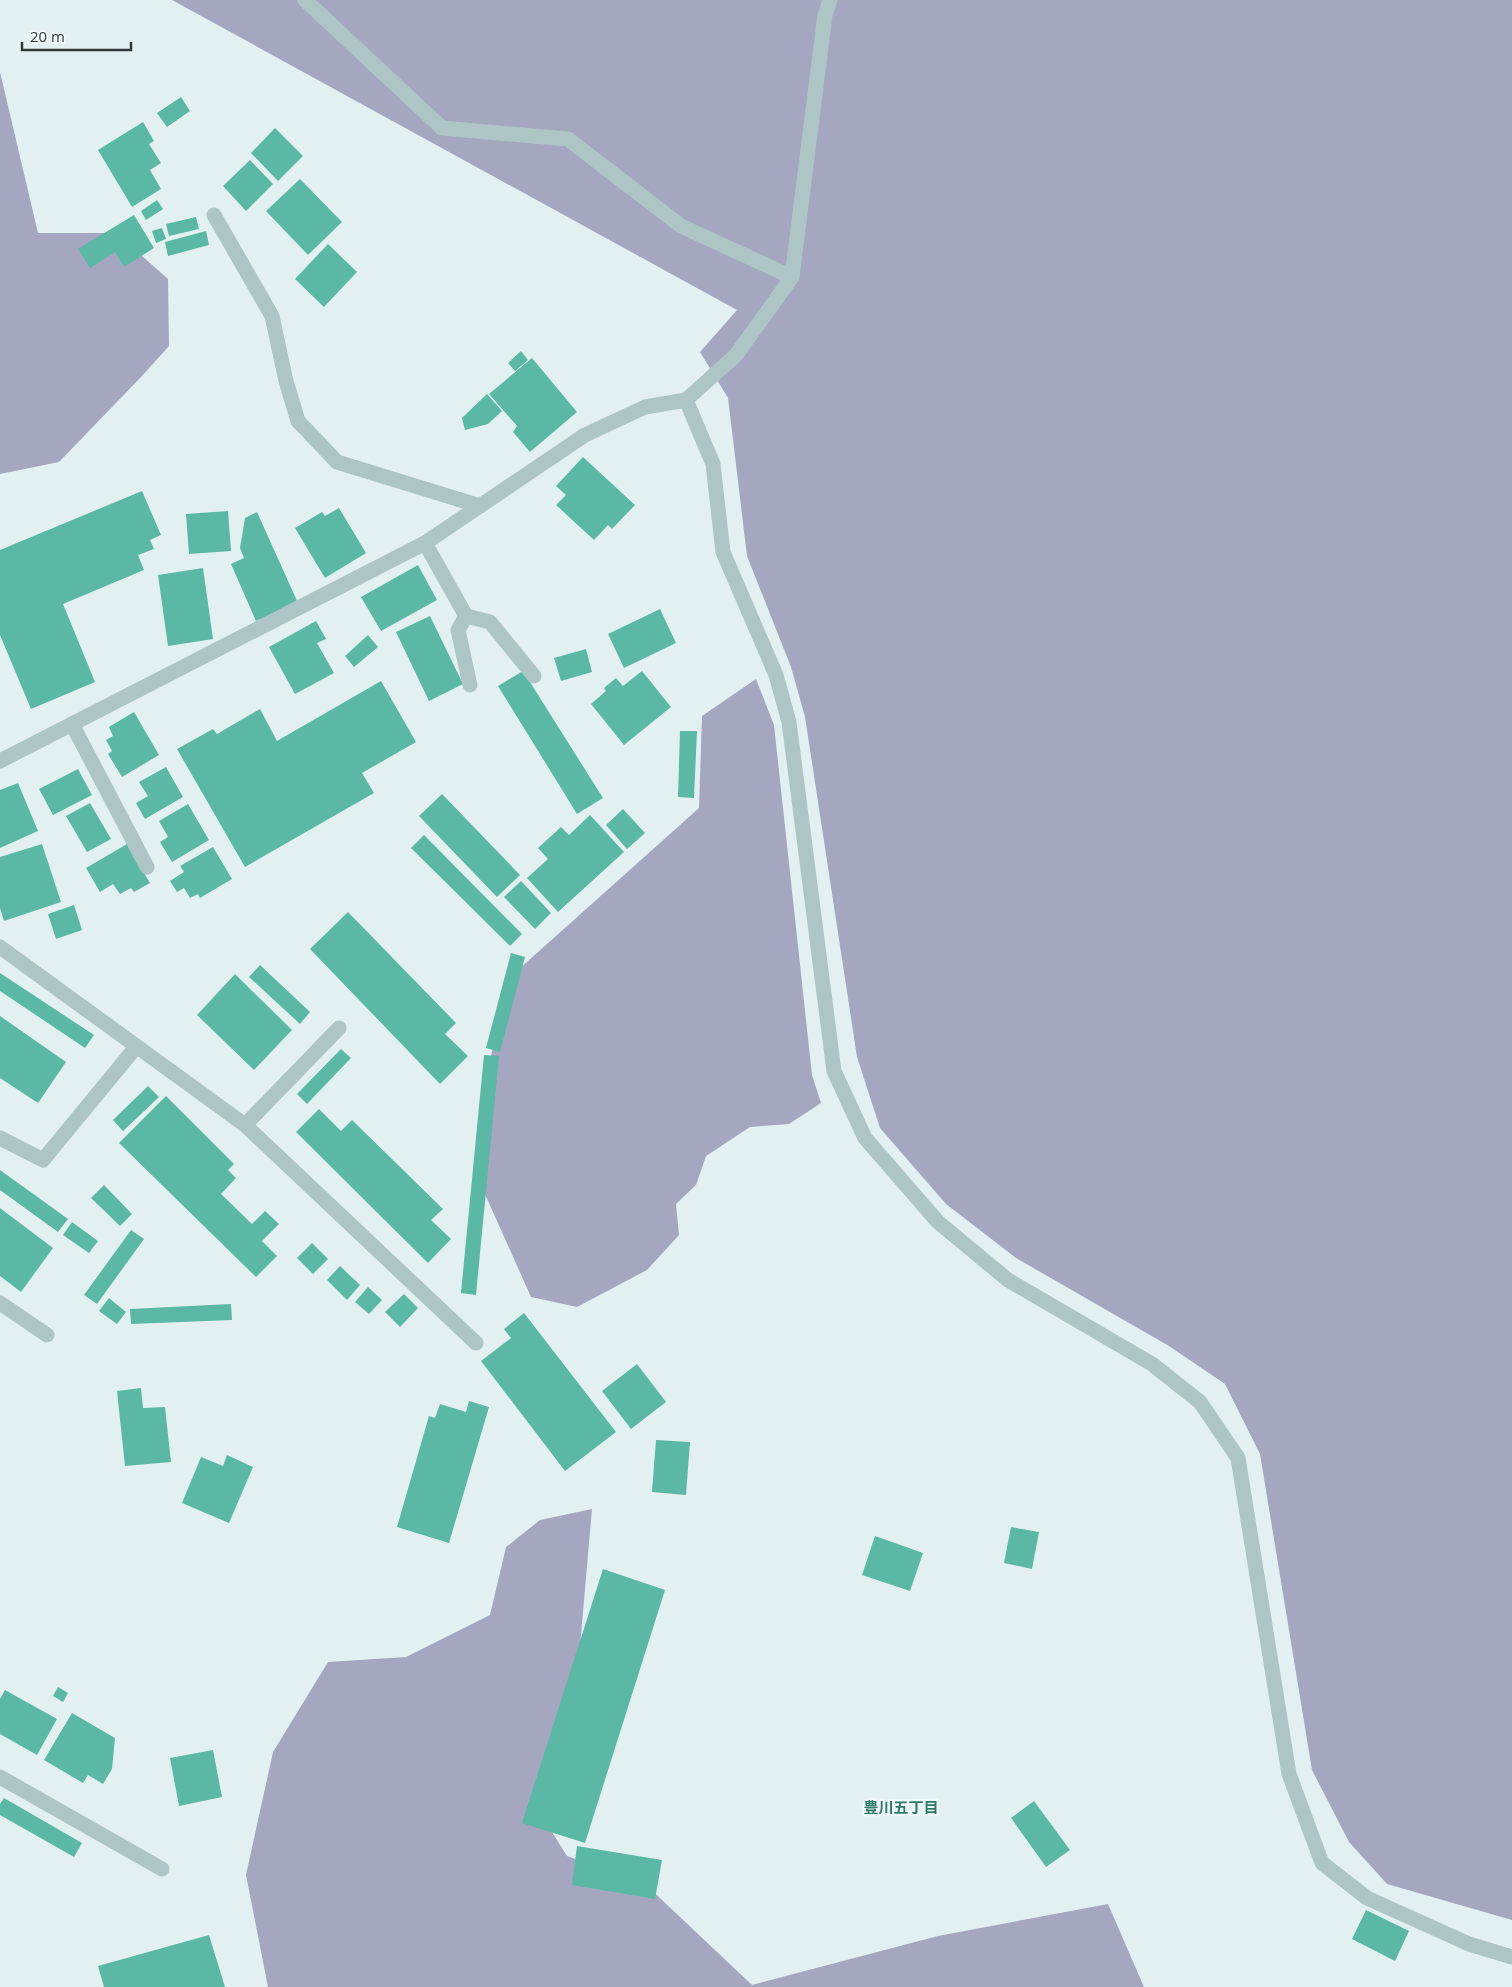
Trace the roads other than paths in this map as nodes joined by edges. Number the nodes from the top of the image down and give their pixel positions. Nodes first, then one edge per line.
1 (305, 0) edge
2 (830, 0) edge
3 (214, 215) dead end
4 (792, 277) junction
5 (686, 400) junction
6 (480, 506) junction
7 (425, 543) junction
8 (466, 616) junction
9 (534, 676) dead end
10 (470, 684) dead end
11 (72, 724) junction
12 (0, 761) edge
13 (147, 867) dead end
14 (0, 947) edge
15 (339, 1028) dead end
16 (136, 1047) junction
17 (246, 1125) junction
18 (0, 1138) edge
19 (0, 1303) edge
20 (47, 1335) dead end
21 (476, 1343) dead end
22 (0, 1778) edge
23 (162, 1869) dead end
24 (1512, 1957) edge

1 - 4 street
2 - 4 street
3 - 6 street
4 - 5 street
5 - 6 street
5 - 24 street
6 - 7 street
7 - 8 street
7 - 11 street
8 - 9 street
8 - 10 street
11 - 12 street
11 - 13 street
14 - 16 street
15 - 17 street
16 - 17 street
16 - 18 street
17 - 21 street
19 - 20 street
22 - 23 street

